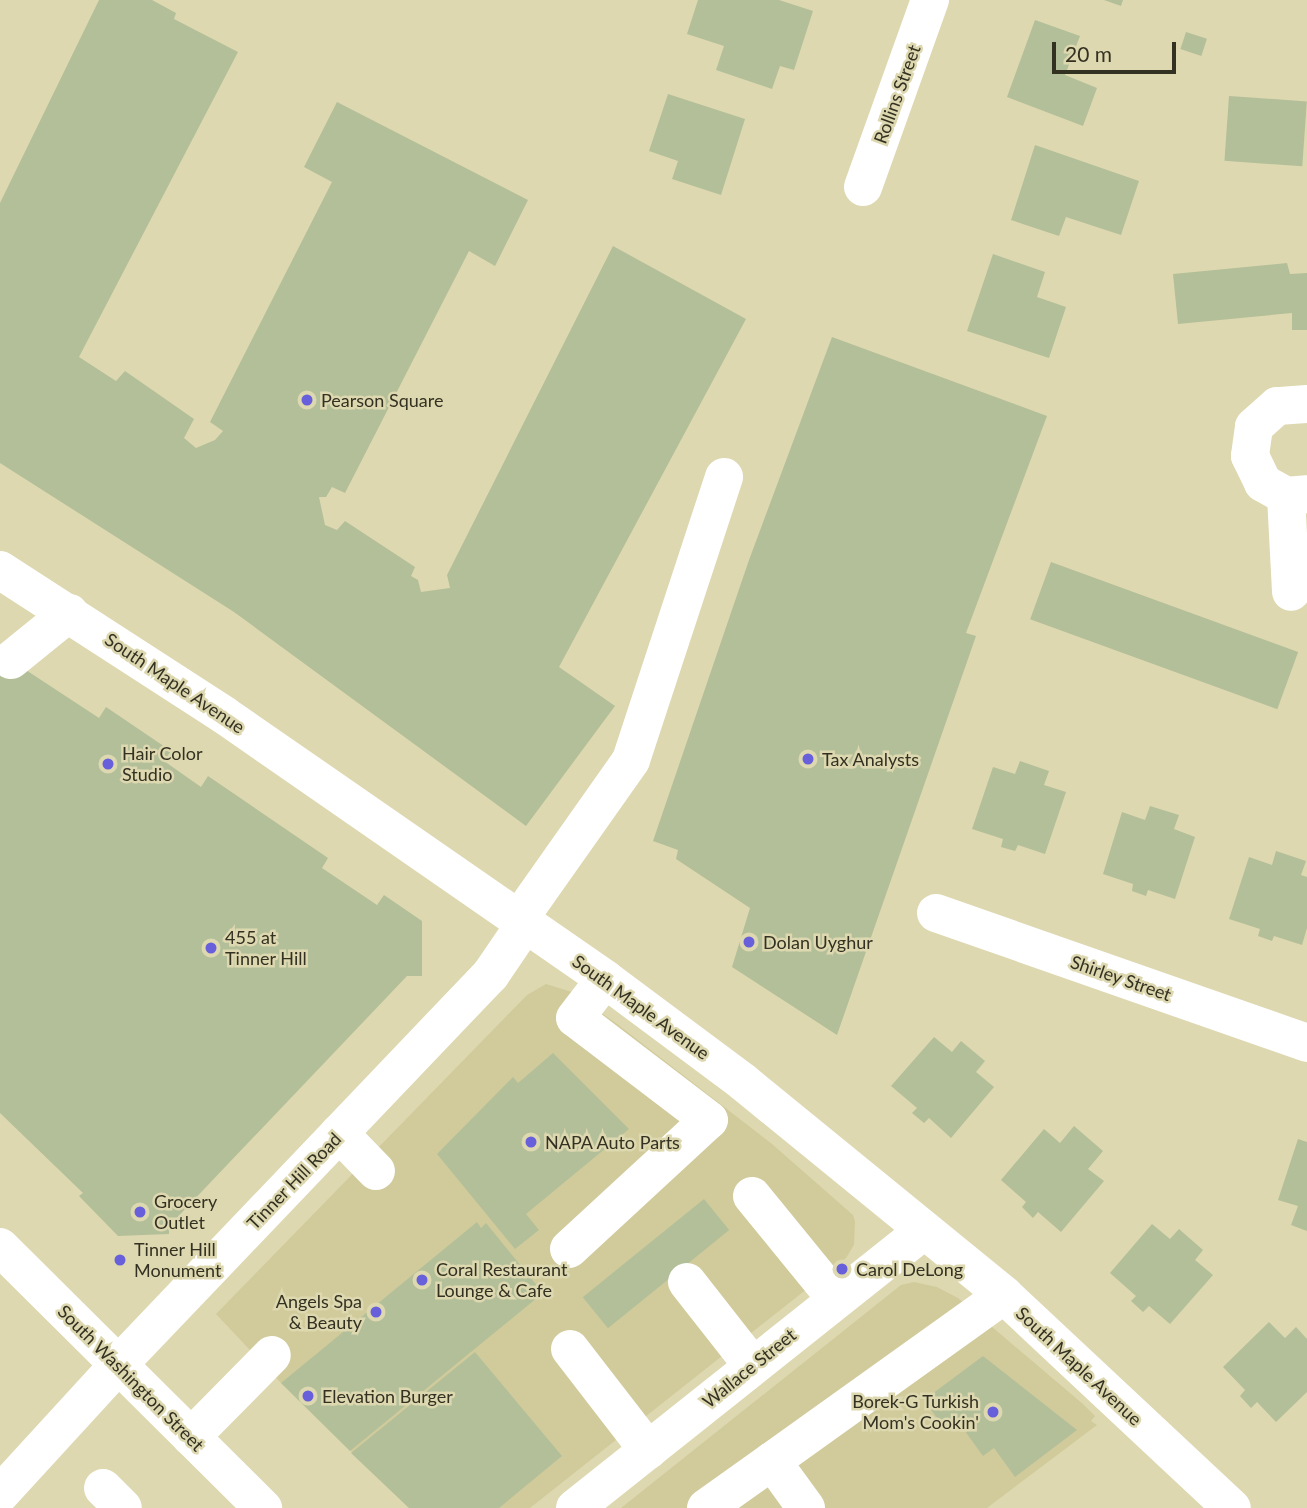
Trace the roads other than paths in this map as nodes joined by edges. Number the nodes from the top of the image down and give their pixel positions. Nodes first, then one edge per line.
1 (930, 0) edge
2 (863, 187) dead end
3 (1307, 404) edge
4 (724, 477) dead end
5 (1296, 495) edge
6 (0, 570) edge
7 (1291, 592) dead end
8 (69, 612) junction
9 (11, 660) dead end
10 (936, 913) dead end
11 (522, 922) junction
12 (605, 979) junction
13 (1307, 1044) edge
14 (743, 1082) junction
15 (709, 1120) junction
16 (339, 1133) junction
17 (376, 1171) dead end
18 (752, 1196) dead end
19 (924, 1230) junction
20 (0, 1247) edge
21 (569, 1249) dead end
22 (687, 1282) dead end
23 (1004, 1295) junction
24 (836, 1299) junction
25 (570, 1349) dead end
26 (272, 1354) dead end
27 (118, 1365) junction
28 (752, 1365) junction
29 (191, 1437) junction
30 (648, 1450) junction
31 (772, 1461) junction
32 (0, 1494) edge
33 (263, 1508) edge
34 (575, 1508) edge
35 (706, 1508) edge
36 (806, 1508) edge
37 (1232, 1508) edge

1 - 2 street, Rollins Street
3 - 5 street
4 - 11 street, Tinner Hill Road
5 - 7 street
6 - 8 street, South Maple Avenue
8 - 9 street
8 - 11 street, South Maple Avenue
10 - 13 street, Shirley Street
11 - 12 street, South Maple Avenue
11 - 16 street, Tinner Hill Road
12 - 14 street, South Maple Avenue
12 - 15 street
14 - 15 street
14 - 19 street, South Maple Avenue
15 - 21 street
16 - 17 street
16 - 27 street, Tinner Hill Road
18 - 24 street
19 - 23 street, South Maple Avenue
19 - 24 street, Wallace Street
20 - 27 street, South Washington Street
22 - 28 street
23 - 31 street
23 - 37 street, South Maple Avenue
24 - 28 street, Wallace Street
25 - 30 street
26 - 29 street
27 - 29 street, South Washington Street
27 - 32 street, Tinner Hill Road
28 - 30 street, Wallace Street
29 - 33 street, South Washington Street
30 - 34 street, Wallace Street
31 - 35 street
31 - 36 street

